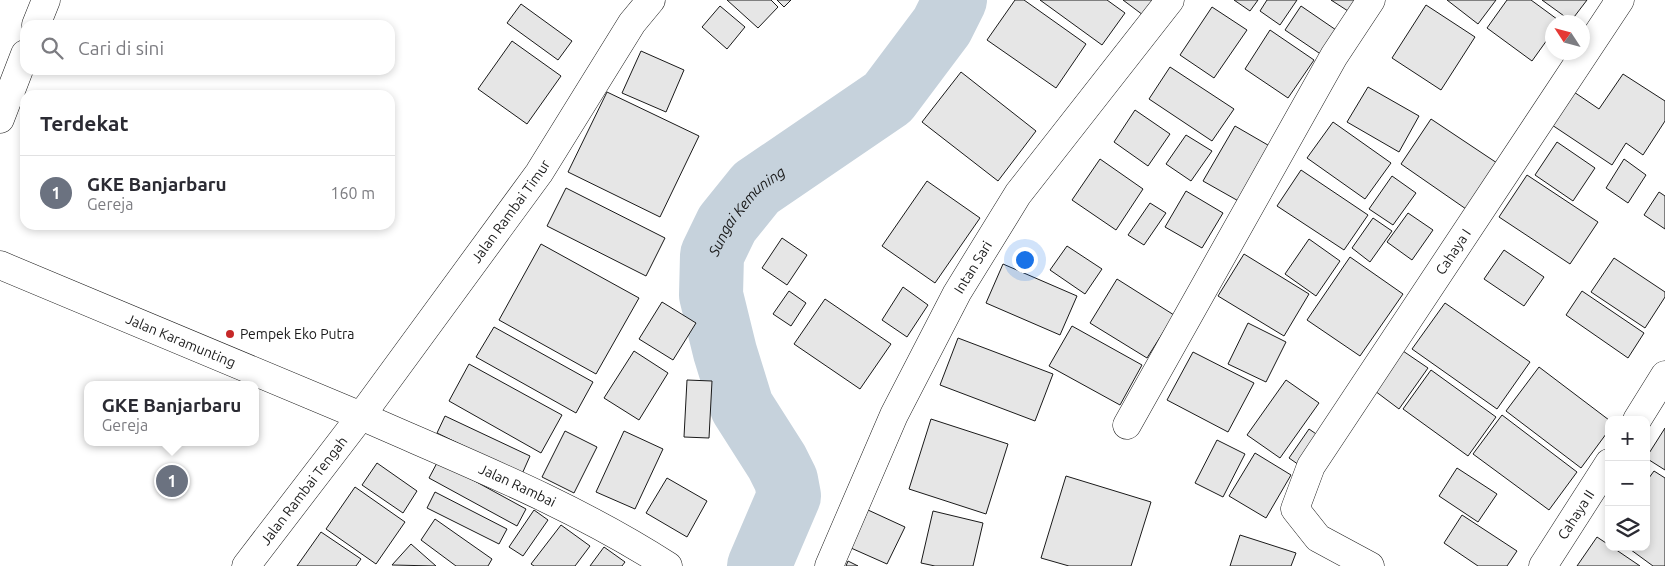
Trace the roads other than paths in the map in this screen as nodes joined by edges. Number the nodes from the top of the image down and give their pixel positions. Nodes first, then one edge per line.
1 (46, 0) edge
2 (651, 0) edge
3 (1170, 0) edge
4 (1371, 0) edge
5 (1620, 0) edge
6 (38, 20) edge
7 (20, 67) edge
8 (0, 119) edge
9 (0, 265) edge
10 (1665, 376) edge
11 (361, 416) junction
12 (1640, 416) edge
13 (1127, 426) dead end
14 (1605, 469) edge
15 (246, 566) edge
16 (668, 566) edge
17 (829, 566) edge
18 (1370, 566) edge
19 (1543, 566) edge

1 - 6 street
2 - 11 street, Jalan Rambai Timur
3 - 17 street, Intan Sari
4 - 13 street
5 - 18 street, Cahaya I
7 - 8 street
9 - 11 street, Jalan Karamunting
10 - 12 street
11 - 15 street, Jalan Rambai Tengah
11 - 16 street, Jalan Rambai
14 - 19 street, Cahaya II

